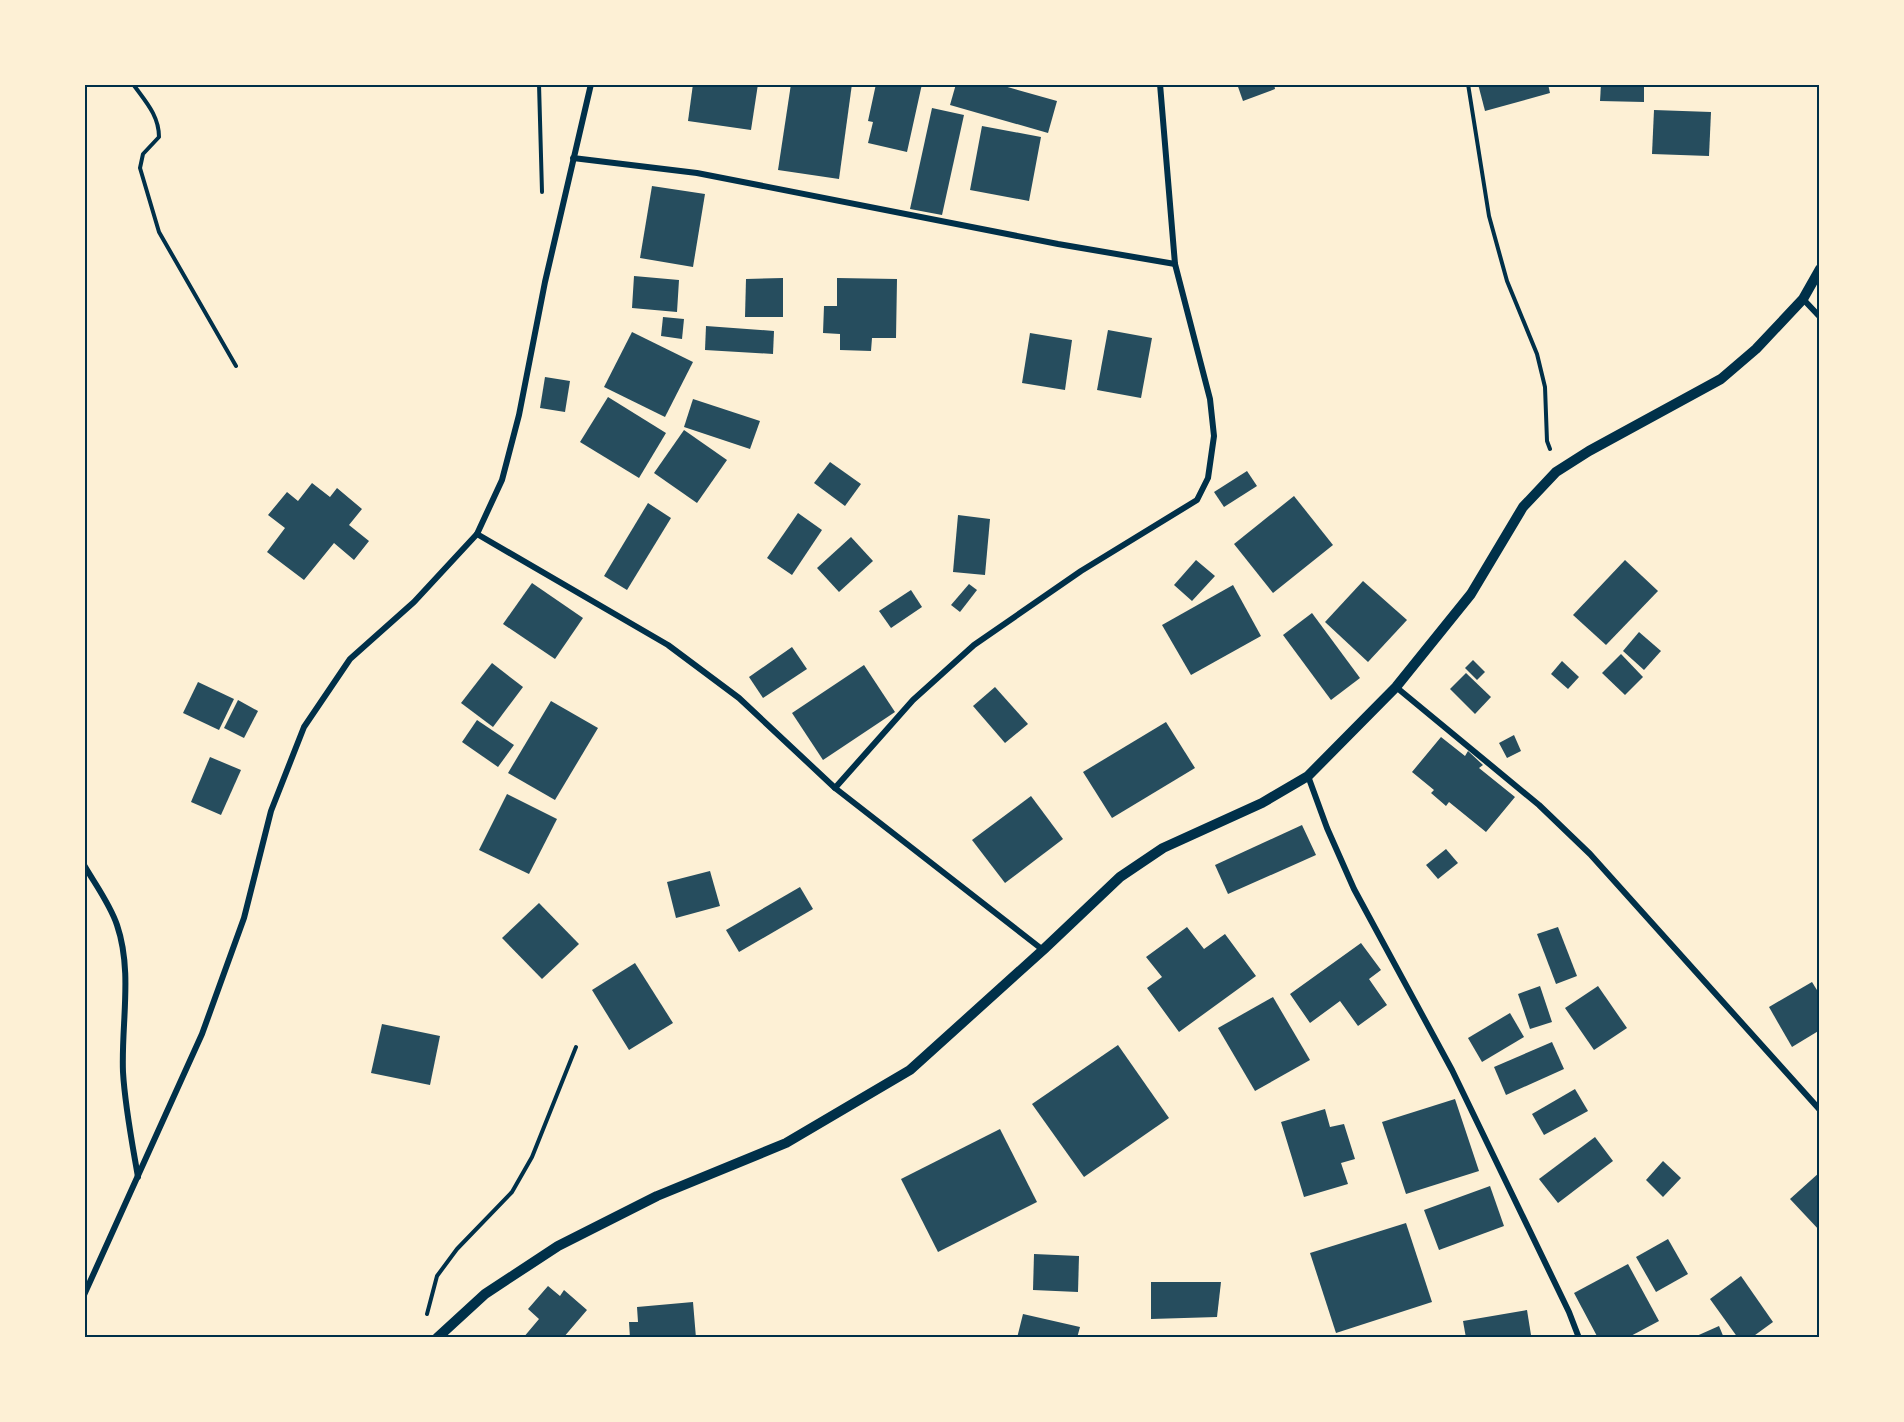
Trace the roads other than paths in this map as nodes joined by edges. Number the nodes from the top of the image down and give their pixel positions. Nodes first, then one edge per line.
1 (591, 84) edge
2 (1160, 84) edge
3 (573, 158) junction
4 (1175, 264) junction
5 (1820, 269) edge
6 (1803, 299) junction
7 (1820, 317) edge
8 (477, 534) junction
9 (1396, 687) junction
10 (1308, 776) junction
11 (836, 788) junction
12 (84, 865) edge
13 (1043, 950) junction
14 (1820, 1110) edge
15 (138, 1178) junction
16 (84, 1295) edge
17 (437, 1338) edge
18 (1579, 1338) edge

1 - 3 street
2 - 4 street
3 - 4 street
3 - 8 street
4 - 11 street
5 - 6 street
6 - 7 street
6 - 9 street
8 - 11 street
8 - 15 street
9 - 10 street
9 - 14 street
10 - 13 street
10 - 18 street
11 - 13 street
12 - 15 street
13 - 17 street
15 - 16 street

